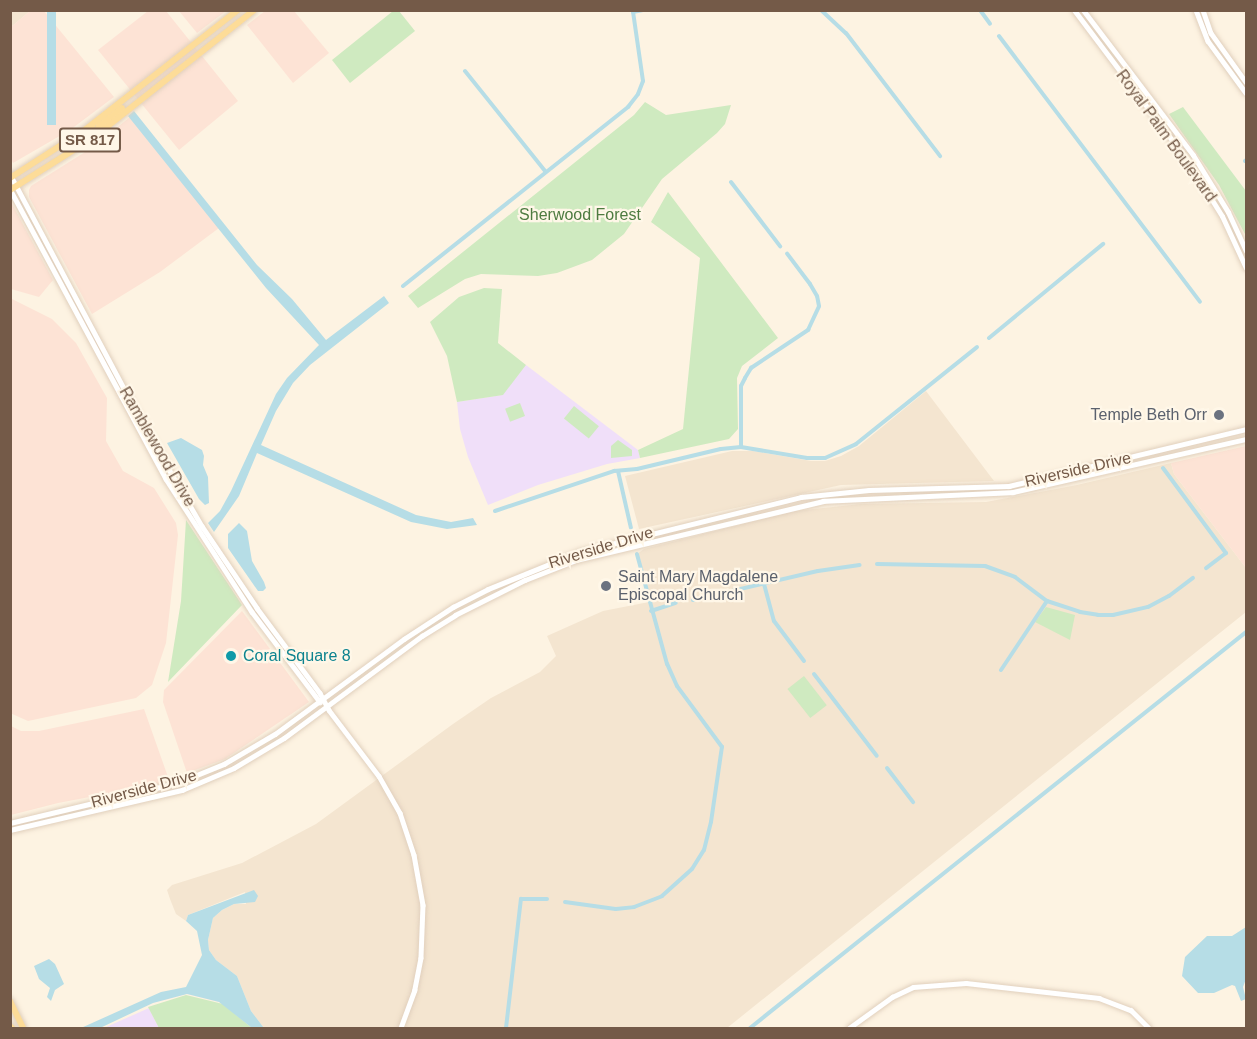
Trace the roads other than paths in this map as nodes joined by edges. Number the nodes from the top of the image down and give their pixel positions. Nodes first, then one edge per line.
1 (238, 10) edge
2 (254, 10) edge
3 (1074, 10) edge
4 (1083, 10) edge
5 (1196, 10) edge
6 (1203, 10) edge
7 (1246, 82) edge
8 (1246, 93) edge
9 (131, 96) junction
10 (92, 125) junction
11 (1164, 131) junction
12 (94, 137) junction
13 (1180, 139) junction
14 (68, 155) junction
15 (11, 176) edge
16 (12, 189) edge
17 (1246, 251) edge
18 (1246, 268) edge
19 (1246, 429) edge
20 (1246, 439) edge
21 (200, 528) junction
22 (322, 700) junction
23 (326, 706) junction
24 (10, 823) edge
25 (10, 830) edge
26 (10, 1001) edge
27 (23, 1029) edge
28 (401, 1029) edge
29 (849, 1029) edge
30 (1149, 1029) edge

1 - 9 main road, SR 817
2 - 12 main road, SR 817
3 - 11 main road, Royal Palm Boulevard
4 - 13 main road, Royal Palm Boulevard
5 - 8 street
6 - 7 street
9 - 10 main road, SR 817
9 - 12 main road
10 - 14 main road
10 - 15 main road, SR 817
11 - 13 main road
11 - 18 main road, Royal Palm Boulevard
12 - 14 main road, SR 817
13 - 17 main road, Royal Palm Boulevard
14 - 16 main road, SR 817
15 - 16 street, Ramblewood Drive
16 - 21 street, Ramblewood Drive
19 - 22 street, Riverside Drive
20 - 23 street, Riverside Drive
21 - 22 street, Ramblewood Drive
21 - 22 street, Ramblewood Drive
22 - 23 street, Ramblewood Drive
22 - 24 street, Riverside Drive
23 - 25 street, Riverside Drive
23 - 28 street, Ramblewood Drive
26 - 27 main road
29 - 30 street

